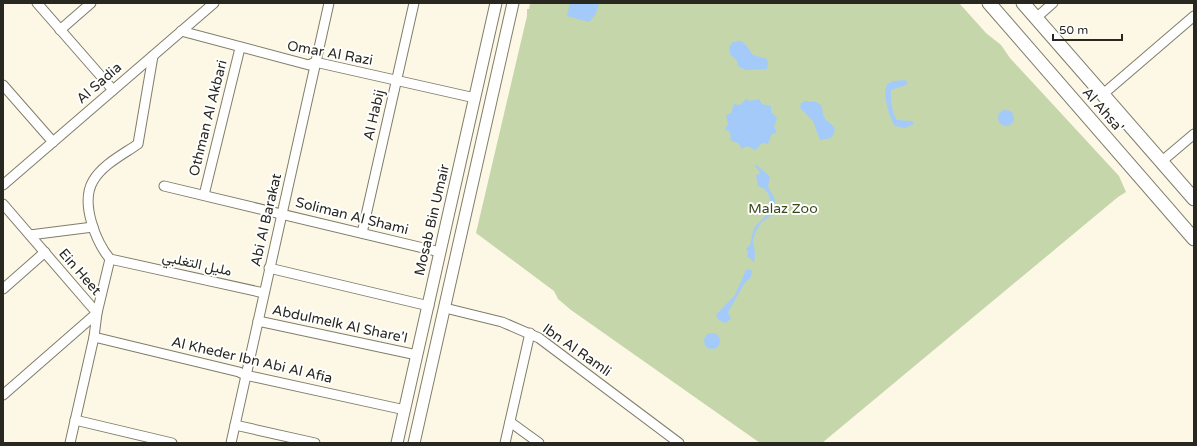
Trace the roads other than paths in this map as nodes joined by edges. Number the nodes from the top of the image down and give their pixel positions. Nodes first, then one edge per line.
1 (37, 3) edge
2 (91, 3) edge
3 (214, 3) edge
4 (329, 3) edge
5 (414, 3) edge
6 (496, 3) edge
7 (513, 3) edge
8 (989, 3) edge
9 (1023, 3) edge
10 (1054, 3) edge
11 (1194, 16) edge
12 (1036, 18) junction
13 (60, 30) junction
14 (181, 31) junction
15 (240, 48) junction
16 (153, 56) junction
17 (315, 62) junction
18 (397, 80) junction
19 (3, 85) edge
20 (113, 90) junction
21 (1102, 95) junction
22 (475, 98) junction
23 (1194, 134) edge
24 (53, 142) junction
25 (1161, 162) junction
26 (3, 185) edge
27 (164, 186) dead end
28 (204, 195) junction
29 (1194, 199) edge
30 (3, 204) edge
31 (282, 214) junction
32 (92, 227) junction
33 (362, 234) junction
34 (30, 235) junction
35 (1194, 239) edge
36 (44, 252) junction
37 (440, 252) junction
38 (110, 259) junction
39 (269, 268) junction
40 (3, 288) edge
41 (264, 293) junction
42 (429, 306) junction
43 (445, 308) junction
44 (97, 313) junction
45 (258, 321) junction
46 (530, 333) junction
47 (94, 337) junction
48 (417, 355) junction
49 (245, 374) junction
50 (3, 394) edge
51 (405, 410) junction
52 (421, 413) junction
53 (75, 420) junction
54 (510, 422) junction
55 (235, 425) junction
56 (70, 443) edge
57 (172, 443) edge
58 (231, 443) edge
59 (315, 443) edge
60 (397, 443) edge
61 (414, 443) edge
62 (505, 443) edge
63 (539, 443) edge
64 (680, 443) edge

1 - 13 street
2 - 13 street
3 - 14 street, Al Sadia
4 - 17 street, Abi Al Barakat
5 - 18 street, Al Habij
6 - 22 street, Mosab Bin Umair
7 - 43 street
8 - 35 main road, Al Ahsa'
9 - 12 main road, Al Ahsa'
10 - 12 street
11 - 21 street
12 - 21 main road, Al Ahsa'
13 - 20 street
14 - 15 street, Omar Al Razi
14 - 16 street, Al Sadia
15 - 17 street, Omar Al Razi
15 - 28 street, Othman Al Akbari
16 - 20 street, Al Sadia
16 - 32 street
17 - 18 street, Omar Al Razi
17 - 31 street, Abi Al Barakat
18 - 22 street, Omar Al Razi
18 - 33 street, Al Habij
19 - 24 street
20 - 24 street, Al Sadia
21 - 25 main road, Al Ahsa'
22 - 37 street, Mosab Bin Umair
23 - 25 street
24 - 26 street, Al Sadia
25 - 29 main road, Al Ahsa'
27 - 28 street, Soliman Al Shami
28 - 31 street, Soliman Al Shami
30 - 34 street, Ein Heet
31 - 33 street, Soliman Al Shami
31 - 39 street, Abi Al Barakat
32 - 34 street
32 - 38 street
33 - 37 street, Soliman Al Shami
34 - 36 street, Ein Heet
36 - 40 street
36 - 44 street, Ein Heet
37 - 42 street, Mosab Bin Umair
38 - 41 street, مليل التغلبي
38 - 44 street
39 - 41 street, Abi Al Barakat
39 - 42 street
41 - 45 street, Abi Al Barakat
42 - 48 street, Mosab Bin Umair
43 - 46 street, Ibn Al Ramli
43 - 52 street
44 - 47 street, Ein Heet
44 - 50 street
45 - 48 street, Abdulmelk Al Share'I
45 - 49 street, Abi Al Barakat
46 - 54 street
46 - 64 street, Ibn Al Ramli
47 - 49 street, Al Kheder Ibn Abi Al Afia
47 - 53 street, Ein Heet
48 - 51 street, Mosab Bin Umair
49 - 51 street, Al Kheder Ibn Abi Al Afia
49 - 55 street, Abi Al Barakat
51 - 52 street
51 - 60 street, Mosab Bin Umair
52 - 61 street
53 - 56 street, Ein Heet
53 - 57 street
54 - 62 street
54 - 63 street
55 - 58 street, Abi Al Barakat
55 - 59 street

